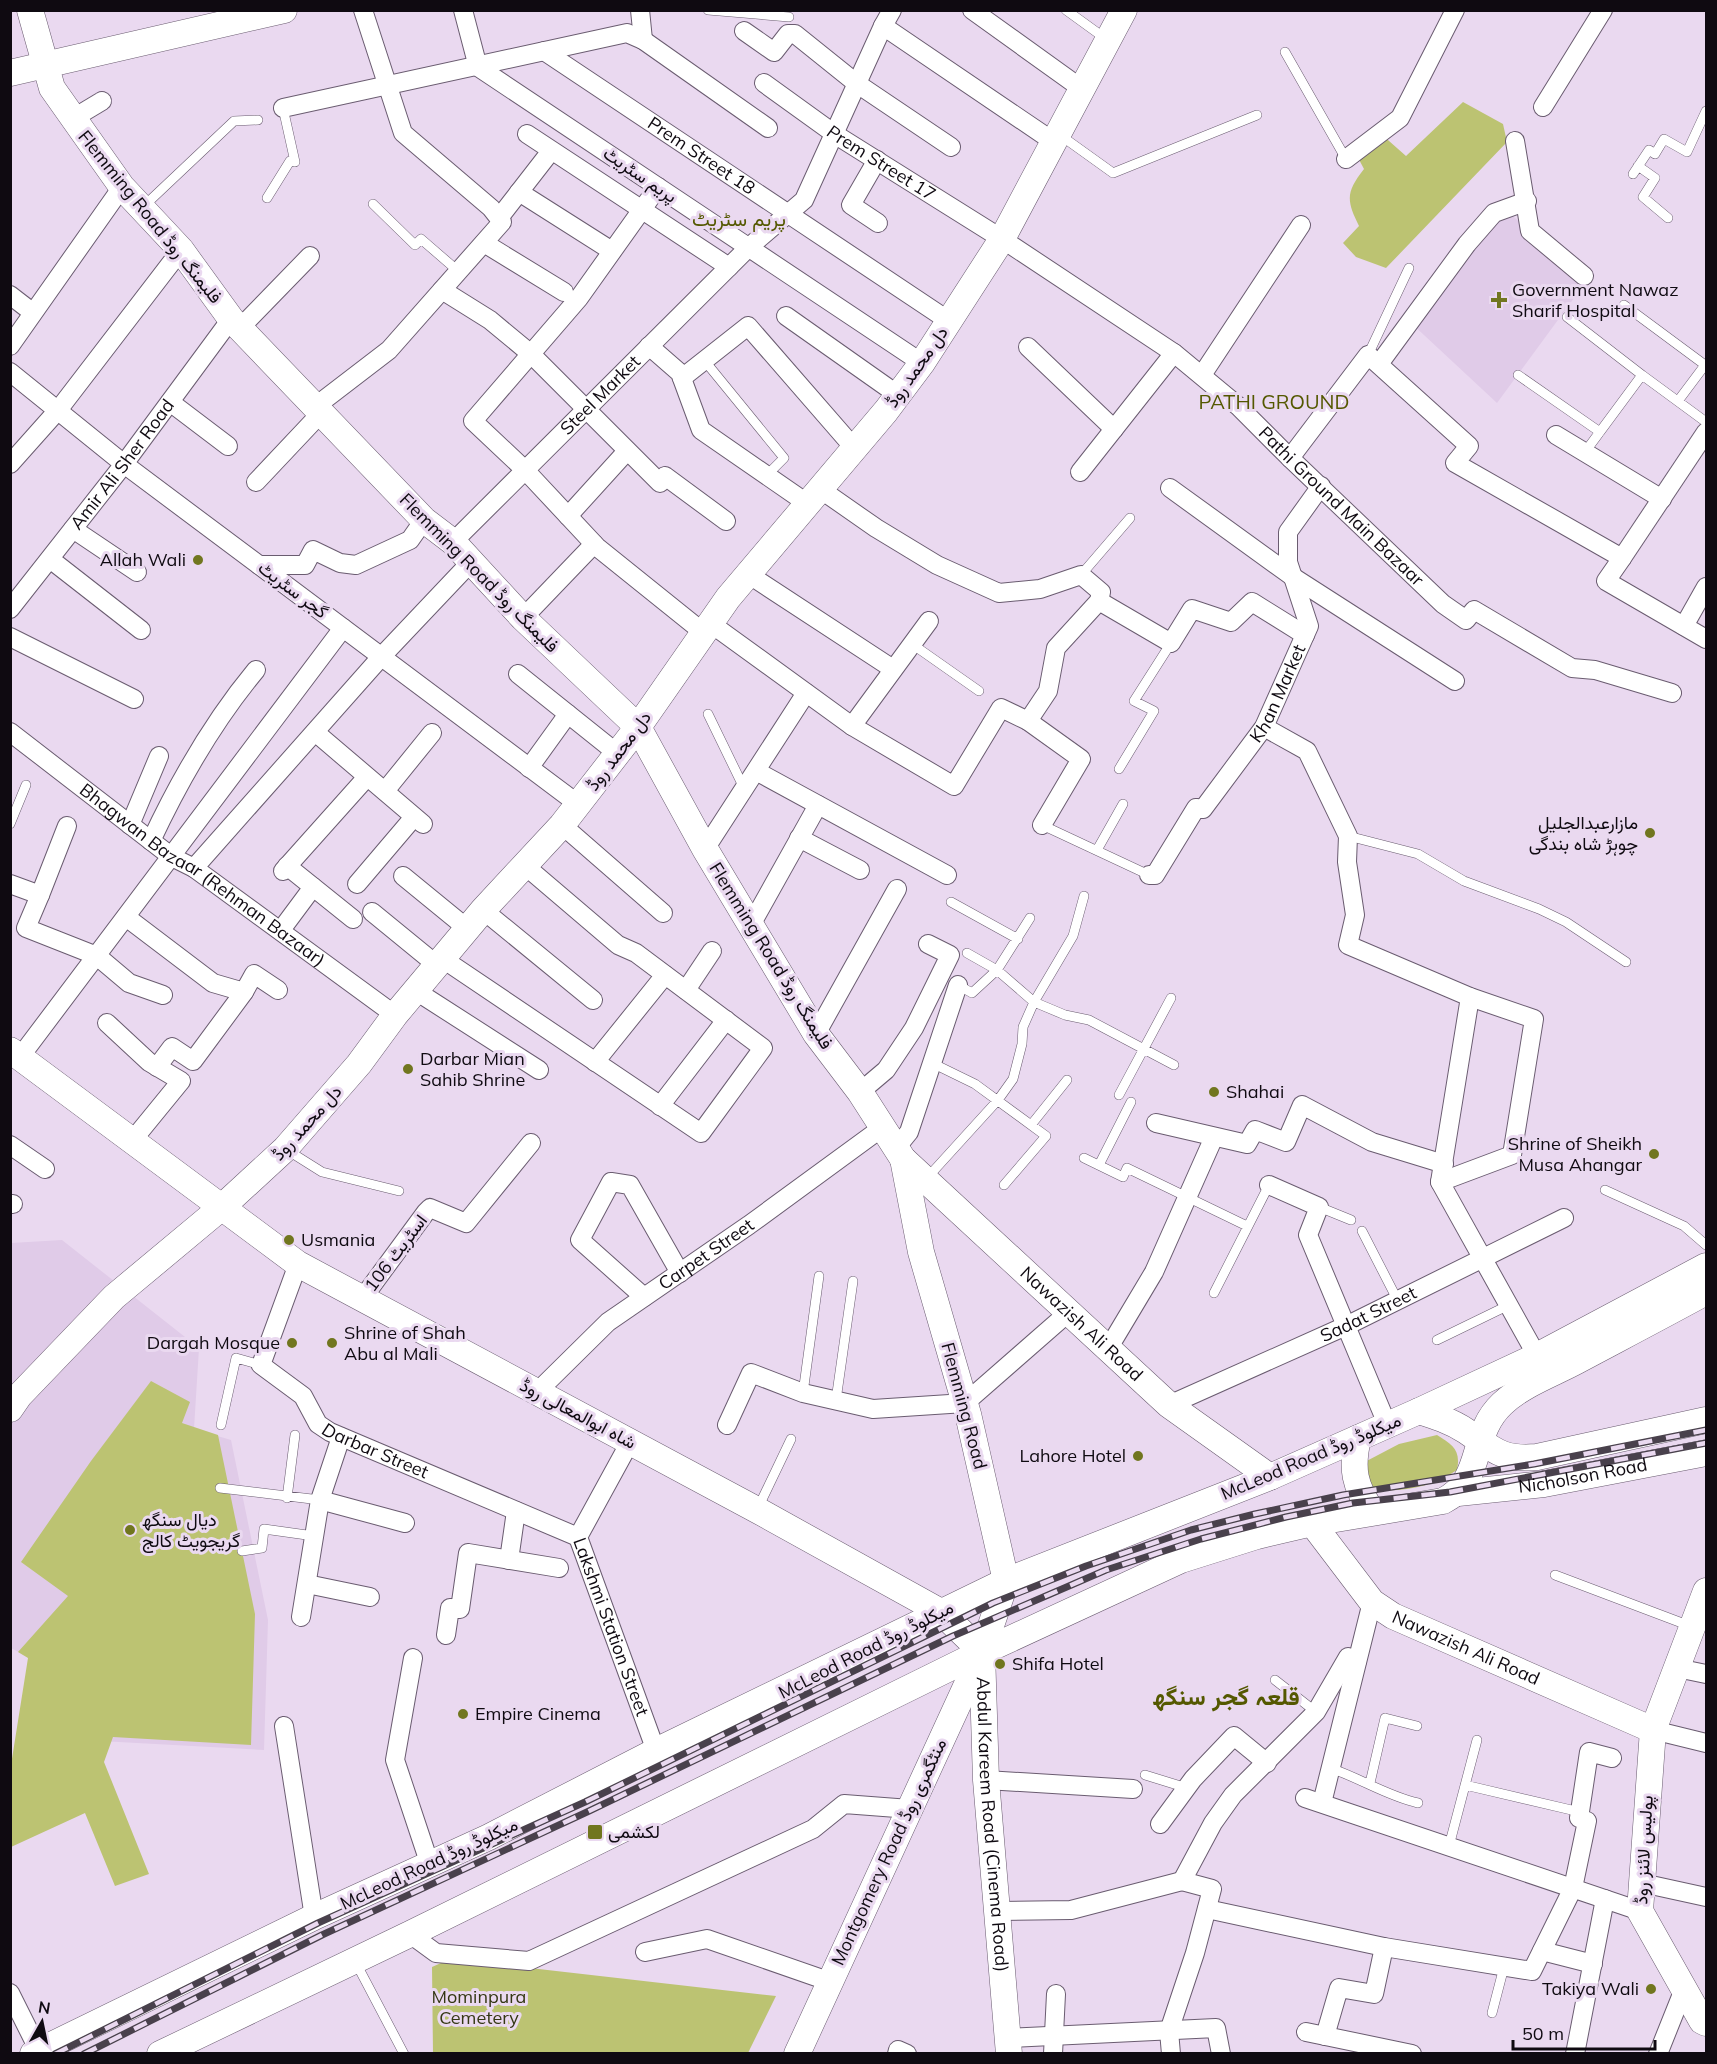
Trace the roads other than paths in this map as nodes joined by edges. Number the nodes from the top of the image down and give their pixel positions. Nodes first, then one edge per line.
1 (30, 10) edge
2 (284, 10) edge
3 (363, 10) edge
4 (463, 10) edge
5 (640, 10) edge
6 (708, 10) edge
7 (972, 10) edge
8 (1066, 10) edge
9 (1124, 10) edge
10 (1455, 10) edge
11 (1603, 10) edge
12 (789, 17) dead end
13 (887, 19) edge
14 (744, 31) dead end
15 (643, 40) junction
16 (1108, 40) junction
17 (544, 51) junction
18 (1285, 52) dead end
19 (44, 66) junction
20 (478, 67) junction
21 (10, 73) edge
22 (764, 83) dead end
23 (856, 83) junction
24 (387, 86) junction
25 (1082, 88) junction
26 (102, 102) dead end
27 (1543, 107) dead end
28 (283, 108) joint
29 (1707, 111) edge
30 (1257, 115) dead end
31 (72, 119) junction
32 (258, 120) dead end
33 (768, 128) dead end
34 (527, 134) dead end
35 (836, 135) junction
36 (1056, 138) junction
37 (1515, 141) dead end
38 (951, 147) dead end
39 (551, 151) junction
40 (1346, 159) joint
41 (877, 160) junction
42 (122, 187) junction
43 (658, 187) junction
44 (519, 192) junction
45 (267, 198) dead end
46 (1527, 201) junction
47 (373, 204) dead end
48 (143, 207) junction
49 (641, 211) junction
50 (787, 213) junction
51 (499, 218) junction
52 (1668, 218) dead end
53 (878, 222) dead end
54 (1301, 225) dead end
55 (1002, 239) junction
56 (484, 243) junction
57 (748, 247) junction
58 (181, 250) junction
59 (612, 251) junction
60 (309, 256) dead end
61 (729, 267) junction
62 (1409, 268) dead end
63 (458, 271) junction
64 (1584, 276) dead end
65 (442, 290) junction
66 (564, 292) dead end
67 (10, 296) edge
68 (1624, 305) dead end
69 (32, 312) junction
70 (786, 316) dead end
71 (1567, 317) dead end
72 (949, 321) junction
73 (235, 324) junction
74 (10, 346) edge
75 (649, 346) junction
76 (1028, 347) dead end
77 (1174, 353) junction
78 (531, 354) junction
79 (704, 360) junction
80 (1373, 360) junction
81 (922, 363) junction
82 (10, 372) edge
83 (1202, 375) junction
84 (1518, 375) dead end
85 (1642, 375) junction
86 (682, 378) junction
87 (898, 395) junction
88 (1678, 401) junction
89 (170, 402) junction
90 (587, 408) junction
91 (59, 409) junction
92 (319, 409) junction
93 (1707, 422) edge
94 (1114, 429) junction
95 (1600, 432) junction
96 (1707, 432) edge
97 (1556, 435) dead end
98 (228, 446) dead end
99 (855, 449) junction
100 (627, 451) junction
101 (1585, 452) junction
102 (1290, 458) junction
103 (10, 464) edge
104 (124, 464) junction
105 (525, 470) junction
106 (1080, 472) dead end
107 (766, 476) junction
108 (256, 482) dead end
109 (1321, 486) junction
110 (1170, 488) dead end
111 (814, 497) junction
112 (1662, 499) junction
113 (568, 516) junction
114 (1130, 518) dead end
115 (424, 520) junction
116 (726, 521) dead end
117 (73, 529) junction
118 (453, 542) junction
119 (594, 544) junction
120 (1622, 558) junction
121 (50, 559) junction
122 (471, 562) junction
123 (259, 565) junction
124 (137, 572) dead end
125 (748, 574) junction
126 (1081, 575) junction
127 (1293, 577) junction
128 (1707, 587) edge
129 (1099, 601) junction
130 (10, 609) edge
131 (523, 618) junction
132 (929, 621) dead end
133 (1684, 626) junction
134 (343, 628) junction
135 (707, 628) junction
136 (141, 630) dead end
137 (1305, 635) junction
138 (10, 637) edge
139 (1707, 639) edge
140 (1171, 643) junction
141 (912, 644) junction
142 (381, 657) junction
143 (893, 669) junction
144 (256, 670) dead end
145 (518, 674) dead end
146 (1455, 681) dead end
147 (980, 691) dead end
148 (806, 693) junction
149 (1672, 693) dead end
150 (134, 699) dead end
151 (568, 714) junction
152 (708, 714) dead end
153 (1028, 721) junction
154 (852, 726) junction
155 (1264, 726) junction
156 (638, 727) junction
157 (10, 732) edge
158 (315, 732) junction
159 (432, 733) dead end
160 (618, 754) junction
161 (159, 756) dead end
162 (529, 768) junction
163 (1119, 769) dead end
164 (756, 771) junction
165 (367, 777) junction
166 (26, 785) dead end
167 (744, 788) junction
168 (385, 791) junction
169 (578, 804) junction
170 (1123, 804) dead end
171 (818, 805) junction
172 (10, 824) edge
173 (130, 825) junction
174 (562, 825) junction
175 (1042, 825) joint
176 (67, 826) dead end
177 (1348, 836) junction
178 (799, 838) junction
179 (152, 841) junction
180 (705, 849) junction
181 (1097, 850) junction
182 (172, 857) junction
183 (523, 864) junction
184 (194, 868) junction
185 (860, 870) dead end
186 (1149, 874) joint
187 (947, 875) dead end
188 (403, 876) dead end
189 (10, 884) edge
190 (357, 884) dead end
191 (314, 887) junction
192 (897, 889) dead end
193 (40, 895) junction
194 (1084, 896) dead end
195 (951, 902) dead end
196 (372, 912) dead end
197 (663, 913) dead end
198 (126, 917) junction
199 (1030, 918) dead end
200 (353, 919) dead end
201 (476, 920) junction
202 (751, 925) junction
203 (281, 930) junction
204 (1018, 939) junction
205 (928, 944) dead end
206 (712, 951) dead end
207 (967, 953) dead end
208 (97, 956) junction
209 (441, 962) junction
210 (1626, 962) dead end
211 (998, 970) junction
212 (665, 975) junction
213 (958, 985) joint
214 (278, 990) dead end
215 (686, 990) junction
216 (416, 991) junction
217 (244, 992) junction
218 (163, 995) dead end
219 (1470, 997) junction
220 (1171, 998) dead end
221 (593, 1000) dead end
222 (1034, 1002) junction
223 (395, 1015) junction
224 (726, 1020) junction
225 (107, 1023) dead end
226 (816, 1034) junction
227 (1143, 1047) junction
228 (15, 1054) edge
229 (596, 1062) junction
230 (932, 1063) junction
231 (1174, 1065) dead end
232 (157, 1067) junction
233 (539, 1070) dead end
234 (1067, 1080) dead end
235 (860, 1092) junction
236 (1119, 1095) dead end
237 (998, 1100) junction
238 (1131, 1102) dead end
239 (660, 1106) junction
240 (1156, 1124) dead end
241 (1030, 1125) junction
242 (1214, 1137) junction
243 (132, 1140) junction
244 (531, 1143) dead end
245 (10, 1145) edge
246 (894, 1145) junction
247 (285, 1149) junction
248 (1084, 1158) dead end
249 (1099, 1165) junction
250 (45, 1169) dead end
251 (1442, 1173) junction
252 (926, 1180) junction
253 (1004, 1185) dead end
254 (1269, 1185) joint
255 (1605, 1190) dead end
256 (399, 1191) dead end
257 (1187, 1198) junction
258 (222, 1207) junction
259 (1319, 1207) junction
260 (1564, 1218) dead end
261 (1351, 1220) dead end
262 (1247, 1226) junction
263 (1362, 1231) dead end
264 (1707, 1245) edge
265 (1482, 1260) junction
266 (298, 1264) junction
267 (1707, 1266) edge
268 (680, 1273) junction
269 (819, 1276) dead end
270 (853, 1281) dead end
271 (1707, 1292) edge
272 (1214, 1293) dead end
273 (644, 1297) junction
274 (362, 1299) junction
275 (1398, 1301) junction
276 (1507, 1306) junction
277 (1069, 1312) junction
278 (1348, 1325) junction
279 (1437, 1340) dead end
280 (1108, 1349) junction
281 (1537, 1356) junction
282 (261, 1365) junction
283 (537, 1392) junction
284 (803, 1393) junction
285 (836, 1400) junction
286 (965, 1403) junction
287 (1169, 1405) junction
288 (10, 1409) edge
289 (1419, 1411) junction
290 (1707, 1420) edge
291 (1387, 1424) junction
292 (221, 1425) dead end
293 (727, 1425) dead end
294 (295, 1436) dead end
295 (341, 1437) junction
296 (1358, 1438) junction
297 (792, 1439) dead end
298 (630, 1442) junction
299 (1479, 1442) junction
300 (1707, 1453) edge
301 (1270, 1477) junction
302 (220, 1488) dead end
303 (1458, 1493) junction
304 (287, 1497) junction
305 (320, 1500) junction
306 (757, 1510) junction
307 (516, 1511) junction
308 (1373, 1512) junction
309 (405, 1522) dead end
310 (1312, 1522) junction
311 (314, 1536) junction
312 (578, 1537) junction
313 (242, 1551) dead end
314 (509, 1560) junction
315 (559, 1568) dead end
316 (1555, 1575) dead end
317 (1006, 1581) junction
318 (307, 1584) junction
319 (1707, 1591) edge
320 (370, 1597) dead end
321 (1372, 1602) junction
322 (941, 1612) junction
323 (301, 1617) dead end
324 (1692, 1627) junction
325 (446, 1635) dead end
326 (982, 1652) junction
327 (413, 1658) dead end
328 (1357, 1661) junction
329 (1677, 1668) junction
330 (1707, 1674) edge
331 (1275, 1680) dead end
332 (1316, 1712) junction
333 (1417, 1725) dead end
334 (284, 1726) dead end
335 (1653, 1730) junction
336 (1477, 1740) dead end
337 (1707, 1743) edge
338 (656, 1751) junction
339 (1612, 1758) dead end
340 (1267, 1763) junction
341 (1330, 1768) junction
342 (1145, 1775) dead end
343 (986, 1780) junction
344 (1370, 1783) junction
345 (1465, 1785) junction
346 (1186, 1788) junction
347 (1133, 1789) dead end
348 (1418, 1803) dead end
349 (910, 1809) junction
350 (1580, 1812) junction
351 (1160, 1824) dead end
352 (1449, 1846) junction
353 (430, 1865) junction
354 (1182, 1881) junction
355 (1642, 1883) junction
356 (1574, 1888) junction
357 (1707, 1897) edge
358 (1605, 1899) junction
359 (1207, 1909) junction
360 (997, 1911) junction
361 (1640, 1911) junction
362 (314, 1917) junction
363 (410, 1935) junction
364 (1384, 1947) junction
365 (1542, 1951) junction
366 (645, 1952) dead end
367 (355, 1961) junction
368 (1593, 1964) junction
369 (1504, 1967) junction
370 (828, 1981) junction
371 (1684, 1989) junction
372 (10, 1993) edge
373 (1056, 1994) dead end
374 (1492, 2013) dead end
375 (1707, 2023) edge
376 (1169, 2031) junction
377 (1306, 2032) dead end
378 (1325, 2036) junction
379 (1053, 2045) edge
380 (1009, 2046) edge
381 (36, 2052) edge
382 (160, 2054) edge
383 (404, 2054) edge
384 (797, 2054) edge
385 (897, 2054) edge
386 (907, 2054) edge
387 (1171, 2054) edge
388 (1221, 2054) edge
389 (1412, 2054) edge
390 (1575, 2054) edge
391 (1658, 2054) edge

1 - 19 street, Flemming Road فلیمنگ روڈ
2 - 19 street
3 - 24 street
4 - 20 street
5 - 15 street
6 - 12 lane
7 - 25 street
8 - 16 lane
9 - 16 street, دل محمد روڈ
10 - 40 street
11 - 27 street
13 - 23 street, Steel Market
13 - 36 street
14 - 23 street
15 - 17 street
15 - 33 street
16 - 25 street, دل محمد روڈ
17 - 20 street
17 - 50 street, Prem Street 18
18 - 40 lane
19 - 21 street
19 - 31 street, Flemming Road فلیمنگ روڈ
20 - 24 street
20 - 43 street, پریم سٹریٹ
22 - 35 street, Prem Street 17
23 - 35 street, Steel Market
23 - 38 street
24 - 28 street
24 - 51 street
25 - 36 street, دل محمد روڈ
26 - 31 street
28 - 45 lane
29 - 52 lane
30 - 36 lane
31 - 42 street, Flemming Road فلیمنگ روڈ
32 - 48 lane
34 - 39 street
35 - 41 street, Prem Street 17
35 - 50 street, Steel Market
36 - 55 street, دل محمد روڈ
37 - 46 street
39 - 44 street
39 - 49 street
41 - 53 street
41 - 55 street, Prem Street 17
42 - 48 street, Flemming Road فلیمنگ روڈ
42 - 69 street
43 - 49 street
43 - 57 street, پریم سٹریٹ
44 - 51 street
44 - 59 street
46 - 64 street
46 - 80 street
47 - 63 lane
48 - 58 street, Flemming Road فلیمنگ روڈ
49 - 59 street
49 - 61 street
50 - 57 street, Steel Market
50 - 72 street, Prem Street 18
51 - 56 street
54 - 83 street
55 - 72 street, دل محمد روڈ
55 - 77 street, Pathi Ground Main Bazaar
56 - 63 street
56 - 66 street
57 - 61 street, Steel Market
57 - 81 street, پریم سٹریٹ
58 - 73 street, Flemming Road فلیمنگ روڈ
58 - 91 street
59 - 78 street
60 - 73 street, Amir Ali Sher Road
61 - 75 street, Steel Market
62 - 80 lane
63 - 65 street
65 - 78 street
65 - 92 street
67 - 69 street
68 - 88 lane
69 - 74 street
70 - 87 street
71 - 85 lane
72 - 81 street, دل محمد روڈ
73 - 89 street, Amir Ali Sher Road
73 - 92 street, Flemming Road فلیمنگ روڈ
75 - 86 street
75 - 90 street, Steel Market
76 - 94 street
77 - 83 street, Pathi Ground Main Bazaar
77 - 94 street
78 - 90 street
78 - 105 street
79 - 86 street
79 - 99 street
79 - 107 lane
80 - 102 street
80 - 120 street
81 - 87 street, دل محمد روڈ
82 - 91 street, گجر سٹریٹ
83 - 102 street, Pathi Ground Main Bazaar
84 - 95 lane
85 - 88 lane
85 - 95 lane
86 - 107 street
87 - 99 street, دل محمد روڈ
88 - 93 lane
89 - 98 street
89 - 104 street, Amir Ali Sher Road
90 - 100 street
90 - 105 street, Steel Market
91 - 103 street
91 - 104 street, گجر سٹریٹ
92 - 108 street
92 - 115 street, Flemming Road فلیمنگ روڈ
94 - 106 street
95 - 101 lane
96 - 112 street
97 - 101 street
99 - 111 street, دل محمد روڈ
100 - 113 street
100 - 116 street
101 - 112 street
102 - 109 street, Pathi Ground Main Bazaar
104 - 117 street, Amir Ali Sher Road
104 - 123 street, گجر سٹریٹ
105 - 113 street
105 - 118 street, Steel Market
107 - 111 street
109 - 127 street, Khan Market
109 - 149 street, Pathi Ground Main Bazaar
110 - 127 street
111 - 125 street, دل محمد روڈ
111 - 126 street
112 - 120 street
113 - 119 street
114 - 126 lane
115 - 118 street, Flemming Road فلیمنگ روڈ
115 - 123 street
117 - 121 street, Amir Ali Sher Road
117 - 124 street
118 - 122 street, Flemming Road فلیمنگ روڈ
119 - 131 street
119 - 135 street
120 - 133 street
121 - 130 street, Amir Ali Sher Road
121 - 136 street
122 - 131 street, Flemming Road فلیمنگ روڈ
122 - 142 street
123 - 134 street, گجر سٹریٹ
125 - 135 street, دل محمد روڈ
125 - 143 street
126 - 129 street
127 - 137 street, Khan Market
127 - 146 street
128 - 133 street
129 - 140 street
129 - 153 street
131 - 156 street, Flemming Road فلیمنگ روڈ
132 - 141 street
133 - 139 street
134 - 142 street, گجر سٹریٹ
134 - 182 street
135 - 148 street
135 - 156 street, دل محمد روڈ
137 - 140 street
137 - 155 street, Khan Market
138 - 150 street
140 - 163 lane
141 - 143 street
141 - 147 lane
142 - 158 street
142 - 162 street, گجر سٹریٹ
143 - 154 street
144 - 179 street
145 - 151 street
148 - 154 street
148 - 164 street
151 - 160 street
151 - 162 street
152 - 167 lane
153 - 154 street
153 - 175 street
155 - 177 street
155 - 186 street, Khan Market
156 - 160 street, دل محمد روڈ
156 - 180 street, Flemming Road فلیمنگ روڈ
157 - 173 street, Bhagwan Bazaar (Rehman Bazaar)
158 - 165 street
158 - 184 street
159 - 168 street
160 - 169 street, دل محمد روڈ
161 - 173 street
162 - 169 street, گجر سٹریٹ
164 - 167 street
164 - 171 street
165 - 168 street
165 - 191 street
166 - 172 lane
167 - 180 street
168 - 190 street
169 - 174 street, دل محمد روڈ
170 - 181 lane
171 - 178 street
171 - 187 street
173 - 179 street, Bhagwan Bazaar (Rehman Bazaar)
174 - 183 street, دل محمد روڈ
174 - 197 street
175 - 181 lane
176 - 193 street
177 - 210 lane
177 - 219 street
178 - 185 street
178 - 202 street
179 - 182 street, Bhagwan Bazaar (Rehman Bazaar)
180 - 202 street, Flemming Road فلیمنگ روڈ
181 - 186 lane
182 - 184 street, Bhagwan Bazaar (Rehman Bazaar)
182 - 198 street
183 - 201 street, دل محمد روڈ
183 - 212 street
184 - 203 street, Bhagwan Bazaar (Rehman Bazaar)
188 - 201 street
189 - 193 street
191 - 200 street
191 - 203 street
192 - 226 street
193 - 208 street
194 - 222 lane
195 - 204 lane
196 - 209 street
198 - 208 street
198 - 217 street
199 - 204 lane
201 - 209 street, دل محمد روڈ
201 - 221 street
202 - 226 street, Flemming Road فلیمنگ روڈ
203 - 223 street, Bhagwan Bazaar (Rehman Bazaar)
204 - 211 lane
205 - 235 street
206 - 215 street
207 - 211 lane
208 - 218 street
208 - 228 street
209 - 216 street, دل محمد روڈ
209 - 229 street
211 - 213 lane
211 - 222 lane
212 - 215 street
212 - 229 street
213 - 230 street
214 - 217 street
215 - 224 street
216 - 223 street, دل محمد روڈ
216 - 233 street
217 - 232 street
219 - 251 street
219 - 251 street
220 - 227 lane
222 - 227 lane
222 - 237 lane
223 - 247 street, دل محمد روڈ
224 - 239 street
224 - 239 street
225 - 232 street
226 - 235 street, Flemming Road فلیمنگ روڈ
227 - 231 lane
227 - 236 lane
228 - 243 street, شاہ ابوالمعالی روڈ
229 - 239 street
230 - 237 lane
230 - 246 street
232 - 243 street
234 - 241 lane
235 - 246 street, Flemming Road فلیمنگ روڈ
237 - 241 lane
237 - 252 lane
238 - 249 lane
240 - 242 street
241 - 253 lane
242 - 251 street
242 - 257 street
243 - 258 street, شاہ ابوالمعالی روڈ
244 - 274 street, اسٹریٹ 106
245 - 250 street
246 - 252 street, Nawazish Ali Road
246 - 268 street, Carpet Street
246 - 286 street, Flemming Road
247 - 256 lane
247 - 258 street, دل محمد روڈ
248 - 249 lane
249 - 257 lane
251 - 265 street
252 - 277 street, Nawazish Ali Road
254 - 259 street
254 - 262 lane
255 - 264 lane
257 - 262 lane
257 - 280 street
258 - 266 street, شاہ ابوالمعالی روڈ
258 - 288 street, دل محمد روڈ
259 - 261 lane
259 - 278 street
260 - 265 street, Sadat Street
262 - 272 lane
263 - 275 lane
265 - 275 street, Sadat Street
265 - 276 street
266 - 274 street, شاہ ابوالمعالی روڈ
266 - 282 street
267 - 281 street, McLeod Road میکلوڈ روڈ
268 - 273 street, Carpet Street
268 - 273 street
269 - 284 lane
270 - 285 lane
271 - 299 street
273 - 283 street, Carpet Street
274 - 283 street, شاہ ابوالمعالی روڈ
275 - 278 street, Sadat Street
276 - 279 lane
276 - 281 street
277 - 280 street, Nawazish Ali Road
277 - 286 street
278 - 287 street, Sadat Street
278 - 291 street
280 - 287 street, Nawazish Ali Road
281 - 289 street, McLeod Road میکلوڈ روڈ
282 - 292 lane
282 - 295 street, Darbar Street
283 - 298 street, شاہ ابوالمعالی روڈ
284 - 285 street
284 - 293 street
285 - 286 street
286 - 317 street, Flemming Road
287 - 301 street, Nawazish Ali Road
289 - 291 street, McLeod Road میکلوڈ روڈ
289 - 299 street
290 - 299 street, Nicholson Road
291 - 296 street, McLeod Road میکلوڈ روڈ
294 - 304 lane
295 - 305 street
295 - 307 street, Darbar Street
296 - 301 street, McLeod Road میکلوڈ روڈ
296 - 308 street
297 - 306 lane
298 - 306 street, شاہ ابوالمعالی روڈ
298 - 312 street, Lakshmi Station Street
299 - 303 street
300 - 303 street, Nicholson Road
301 - 317 street, McLeod Road میکلوڈ روڈ
302 - 304 lane
303 - 308 street
304 - 305 lane
305 - 309 street
305 - 311 street
306 - 322 street, شاہ ابوالمعالی روڈ
307 - 312 street, Darbar Street
307 - 314 street
308 - 310 street
310 - 321 street, Nawazish Ali Road
310 - 326 street
311 - 313 lane
311 - 318 street
312 - 338 street, Lakshmi Station Street
314 - 315 street
314 - 325 street
316 - 324 lane
317 - 322 street, McLeod Road میکلوڈ روڈ
317 - 326 street
318 - 320 street
318 - 323 street
319 - 324 street, پولیس لائنز روڈ
321 - 328 street
321 - 335 street, Nawazish Ali Road
322 - 326 street, Abdul Kareem Road (Cinema Road)
322 - 338 street, McLeod Road میکلوڈ روڈ
324 - 329 street, پولیس لائنز روڈ
326 - 343 street, Abdul Kareem Road (Cinema Road)
326 - 349 street, Montgomery Road منٹگمری روڈ
326 - 363 street
327 - 353 street
328 - 332 street
328 - 341 street
329 - 330 street
329 - 335 street, پولیس لائنز روڈ
331 - 332 lane
332 - 340 street
333 - 344 lane
334 - 362 street
335 - 337 street
335 - 355 street, پولیس لائنز روڈ
336 - 345 lane
338 - 353 street, McLeod Road میکلوڈ روڈ
339 - 350 street
340 - 346 street
340 - 354 street
341 - 344 lane
341 - 352 street
342 - 346 lane
343 - 347 street
343 - 360 street, Abdul Kareem Road (Cinema Road)
344 - 348 lane
345 - 350 lane
345 - 352 lane
346 - 351 street
349 - 363 street
349 - 370 street, Montgomery Road منٹگمری روڈ
350 - 356 street
352 - 356 street
353 - 362 street, McLeod Road میکلوڈ روڈ
354 - 359 street
354 - 360 street
355 - 357 street
355 - 361 street, پولیس لائنز روڈ
356 - 358 street
356 - 365 street
358 - 361 street
358 - 368 street
359 - 364 street
359 - 376 street
360 - 380 street, Abdul Kareem Road (Cinema Road)
361 - 371 street, پولیس لائنز روڈ
362 - 381 street, McLeod Road میکلوڈ روڈ
363 - 367 street
364 - 369 street
364 - 378 street
365 - 368 street
365 - 369 street
366 - 370 street
367 - 382 street
367 - 383 lane
368 - 390 street
369 - 374 lane
370 - 384 street, Montgomery Road منٹگمری روڈ
371 - 375 street, پولیس لائنز روڈ
371 - 391 street
372 - 381 street
373 - 379 street
376 - 379 street
376 - 387 street
376 - 388 street
377 - 378 street
378 - 389 street
379 - 380 street
385 - 386 street

